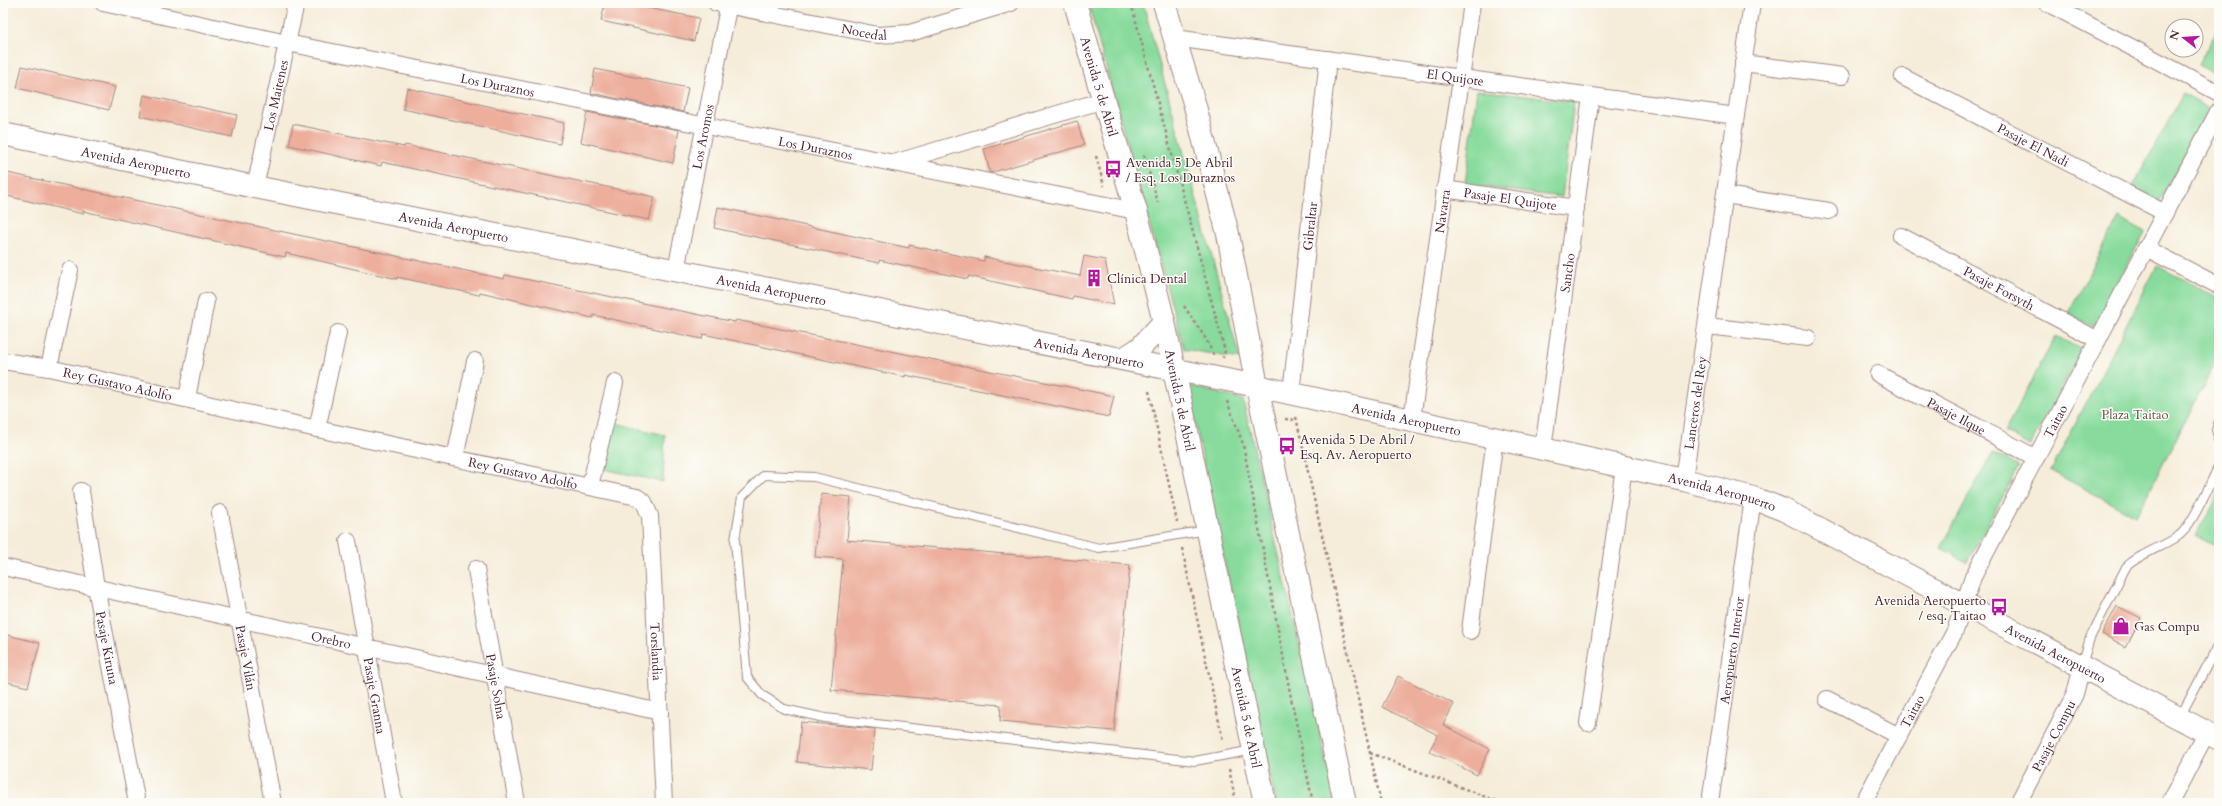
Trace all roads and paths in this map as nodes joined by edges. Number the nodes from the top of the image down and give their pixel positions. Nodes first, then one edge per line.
1 (103, 3) edge
2 (296, 3) edge
3 (1011, 3) edge
4 (1075, 3) edge
5 (1131, 3) edge
6 (1164, 3) edge
7 (1472, 3) edge
8 (1752, 3) edge
9 (2047, 3) edge
10 (724, 4) edge
11 (1175, 38) junction
12 (287, 44) junction
13 (1328, 59) junction
14 (1744, 63) junction
15 (1842, 76) dead end
16 (1903, 77) dead end
17 (1460, 78) junction
18 (2219, 93) edge
19 (1591, 96) junction
20 (1104, 100) junction
21 (2219, 110) edge
22 (1736, 116) junction
23 (704, 126) junction
24 (3, 134) edge
25 (1094, 152) dead end
26 (893, 163) junction
27 (255, 187) junction
28 (1444, 189) junction
29 (1725, 195) junction
30 (1110, 206) junction
31 (1576, 208) junction
32 (1136, 211) junction
33 (1829, 211) dead end
34 (2165, 213) junction
35 (1901, 236) dead end
36 (2146, 248) junction
37 (70, 270) dead end
38 (676, 270) junction
39 (2219, 286) edge
40 (206, 301) dead end
41 (1164, 322) junction
42 (1707, 326) junction
43 (338, 333) dead end
44 (1808, 338) dead end
45 (2098, 340) junction
46 (1123, 359) junction
47 (3, 361) edge
48 (475, 361) dead end
49 (49, 368) junction
50 (1174, 369) junction
51 (1878, 374) dead end
52 (1218, 378) junction
53 (614, 383) dead end
54 (1257, 386) junction
55 (1149, 391) dead end
56 (1291, 393) junction
57 (187, 398) junction
58 (1412, 419) junction
59 (1296, 420) dead end
60 (2219, 421) edge
61 (317, 429) junction
62 (1495, 438) junction
63 (2219, 440) edge
64 (1543, 449) junction
65 (455, 458) junction
66 (2036, 458) junction
67 (1624, 466) junction
68 (2219, 466) edge
69 (1684, 480) junction
70 (590, 486) junction
71 (81, 491) dead end
72 (1754, 498) junction
73 (644, 502) joint
74 (220, 513) dead end
75 (1207, 530) junction
76 (1179, 535) junction
77 (348, 542) dead end
78 (3, 567) edge
79 (476, 569) dead end
80 (96, 587) junction
81 (1964, 604) junction
82 (239, 618) junction
83 (1470, 631) dead end
84 (2219, 643) edge
85 (366, 646) junction
86 (2082, 666) junction
87 (494, 674) junction
88 (1827, 699) dead end
89 (660, 712) junction
90 (2180, 718) junction
91 (1588, 723) dead end
92 (2213, 735) edge
93 (1899, 736) junction
94 (1254, 750) junction
95 (1370, 753) junction
96 (1226, 755) junction
97 (137, 803) edge
98 (273, 803) edge
99 (394, 803) edge
100 (517, 803) edge
101 (664, 803) edge
102 (1236, 803) edge
103 (1265, 803) edge
104 (1346, 803) edge
105 (1381, 803) edge
106 (1502, 803) edge
107 (1710, 803) edge
108 (1863, 803) edge
109 (2018, 803) edge
110 (2170, 803) edge

1 - 12 street, Los Duraznos
2 - 12 street, Los Maitenes
3 - 10 street, Nocedal
4 - 20 street, Avenida 5 de Abril
5 - 52 path
6 - 11 street
7 - 17 street, Navarra
8 - 14 street, Lanceros del Rey
9 - 18 street
10 - 23 street, Los Aromos
11 - 13 street, El Quijote
11 - 54 street
12 - 23 street, Los Duraznos
12 - 27 street, Los Maitenes
13 - 17 street, El Quijote
13 - 56 street, Gibraltar
14 - 15 street
14 - 22 street, Lanceros del Rey
16 - 34 street, Pasaje El Nadi
17 - 19 street, El Quijote
17 - 28 street, Navarra
19 - 22 street, El Quijote
19 - 31 street, Sancho
20 - 26 street, Los Duraznos
20 - 32 street, Avenida 5 de Abril
21 - 34 street, Taitao
22 - 29 street, Lanceros del Rey
23 - 26 street, Los Duraznos
23 - 38 street, Los Aromos
24 - 27 street, Avenida Aeropuerto
25 - 30 path
26 - 30 street, Los Duraznos
27 - 38 street, Avenida Aeropuerto
28 - 31 street, Pasaje El Quijote
28 - 58 street, Navarra
29 - 33 street
29 - 42 street, Lanceros del Rey
30 - 32 street, Los Duraznos
31 - 64 street, Sancho
32 - 41 street, Avenida 5 de Abril
34 - 36 street, Taitao
35 - 45 street, Pasaje Forsyth
36 - 39 street
36 - 45 street, Taitao
37 - 49 street, Rey Gustavo Adolfo
38 - 46 street, Avenida Aeropuerto
40 - 57 street, Rey Gustavo Adolfo
41 - 46 street
41 - 50 street, Avenida 5 de Abril
42 - 44 street
42 - 69 street, Lanceros del Rey
43 - 61 street
45 - 66 street, Taitao
46 - 50 street, Avenida Aeropuerto
47 - 49 street, Rey Gustavo Adolfo
48 - 65 street, Rey Gustavo Adolfo
49 - 57 street, Rey Gustavo Adolfo
50 - 52 street, Avenida Aeropuerto
50 - 75 street, Avenida 5 de Abril
51 - 66 street, Pasaje Ilque
52 - 54 street, Avenida Aeropuerto
53 - 70 street, Rey Gustavo Adolfo
54 - 56 street, Avenida Aeropuerto
54 - 104 street
55 - 76 path
56 - 58 street, Avenida Aeropuerto
57 - 61 street, Rey Gustavo Adolfo
58 - 62 street, Avenida Aeropuerto
59 - 95 path
60 - 63 lane
61 - 65 street, Rey Gustavo Adolfo
62 - 64 street, Avenida Aeropuerto
62 - 83 street
64 - 67 street, Avenida Aeropuerto
65 - 70 street, Rey Gustavo Adolfo
66 - 81 street, Taitao
67 - 69 street, Avenida Aeropuerto
67 - 91 street
68 - 86 lane
69 - 72 street, Avenida Aeropuerto
70 - 73 street, Rey Gustavo Adolfo
71 - 80 street, Pasaje Kiruna
72 - 81 street, Avenida Aeropuerto
72 - 107 street, Aeropuerto Interior
73 - 89 street, Torslandia
74 - 82 street, Pasaje Vilán
75 - 76 lane
75 - 94 street, Avenida 5 de Abril
76 - 96 path
76 - 96 lane
77 - 85 street, Pasaje Granna
78 - 80 street, Orebro
79 - 87 street, Pasaje Solna
80 - 82 street, Orebro
80 - 97 street, Pasaje Kiruna
81 - 86 street, Avenida Aeropuerto
81 - 93 street, Taitao
82 - 85 street, Orebro
82 - 98 street, Pasaje Vilán
84 - 90 lane
85 - 87 street, Orebro
85 - 99 street, Pasaje Granna
86 - 90 street, Avenida Aeropuerto
86 - 109 street, Pasaje Compu
87 - 89 street, Orebro
87 - 100 street, Pasaje Solna
88 - 93 street, Taitao
89 - 101 street, Torslandia
90 - 92 street, Avenida Aeropuerto
92 - 110 street
93 - 108 street, Taitao
94 - 96 lane
94 - 103 street, Avenida 5 de Abril
95 - 105 path
95 - 106 path
96 - 102 path

